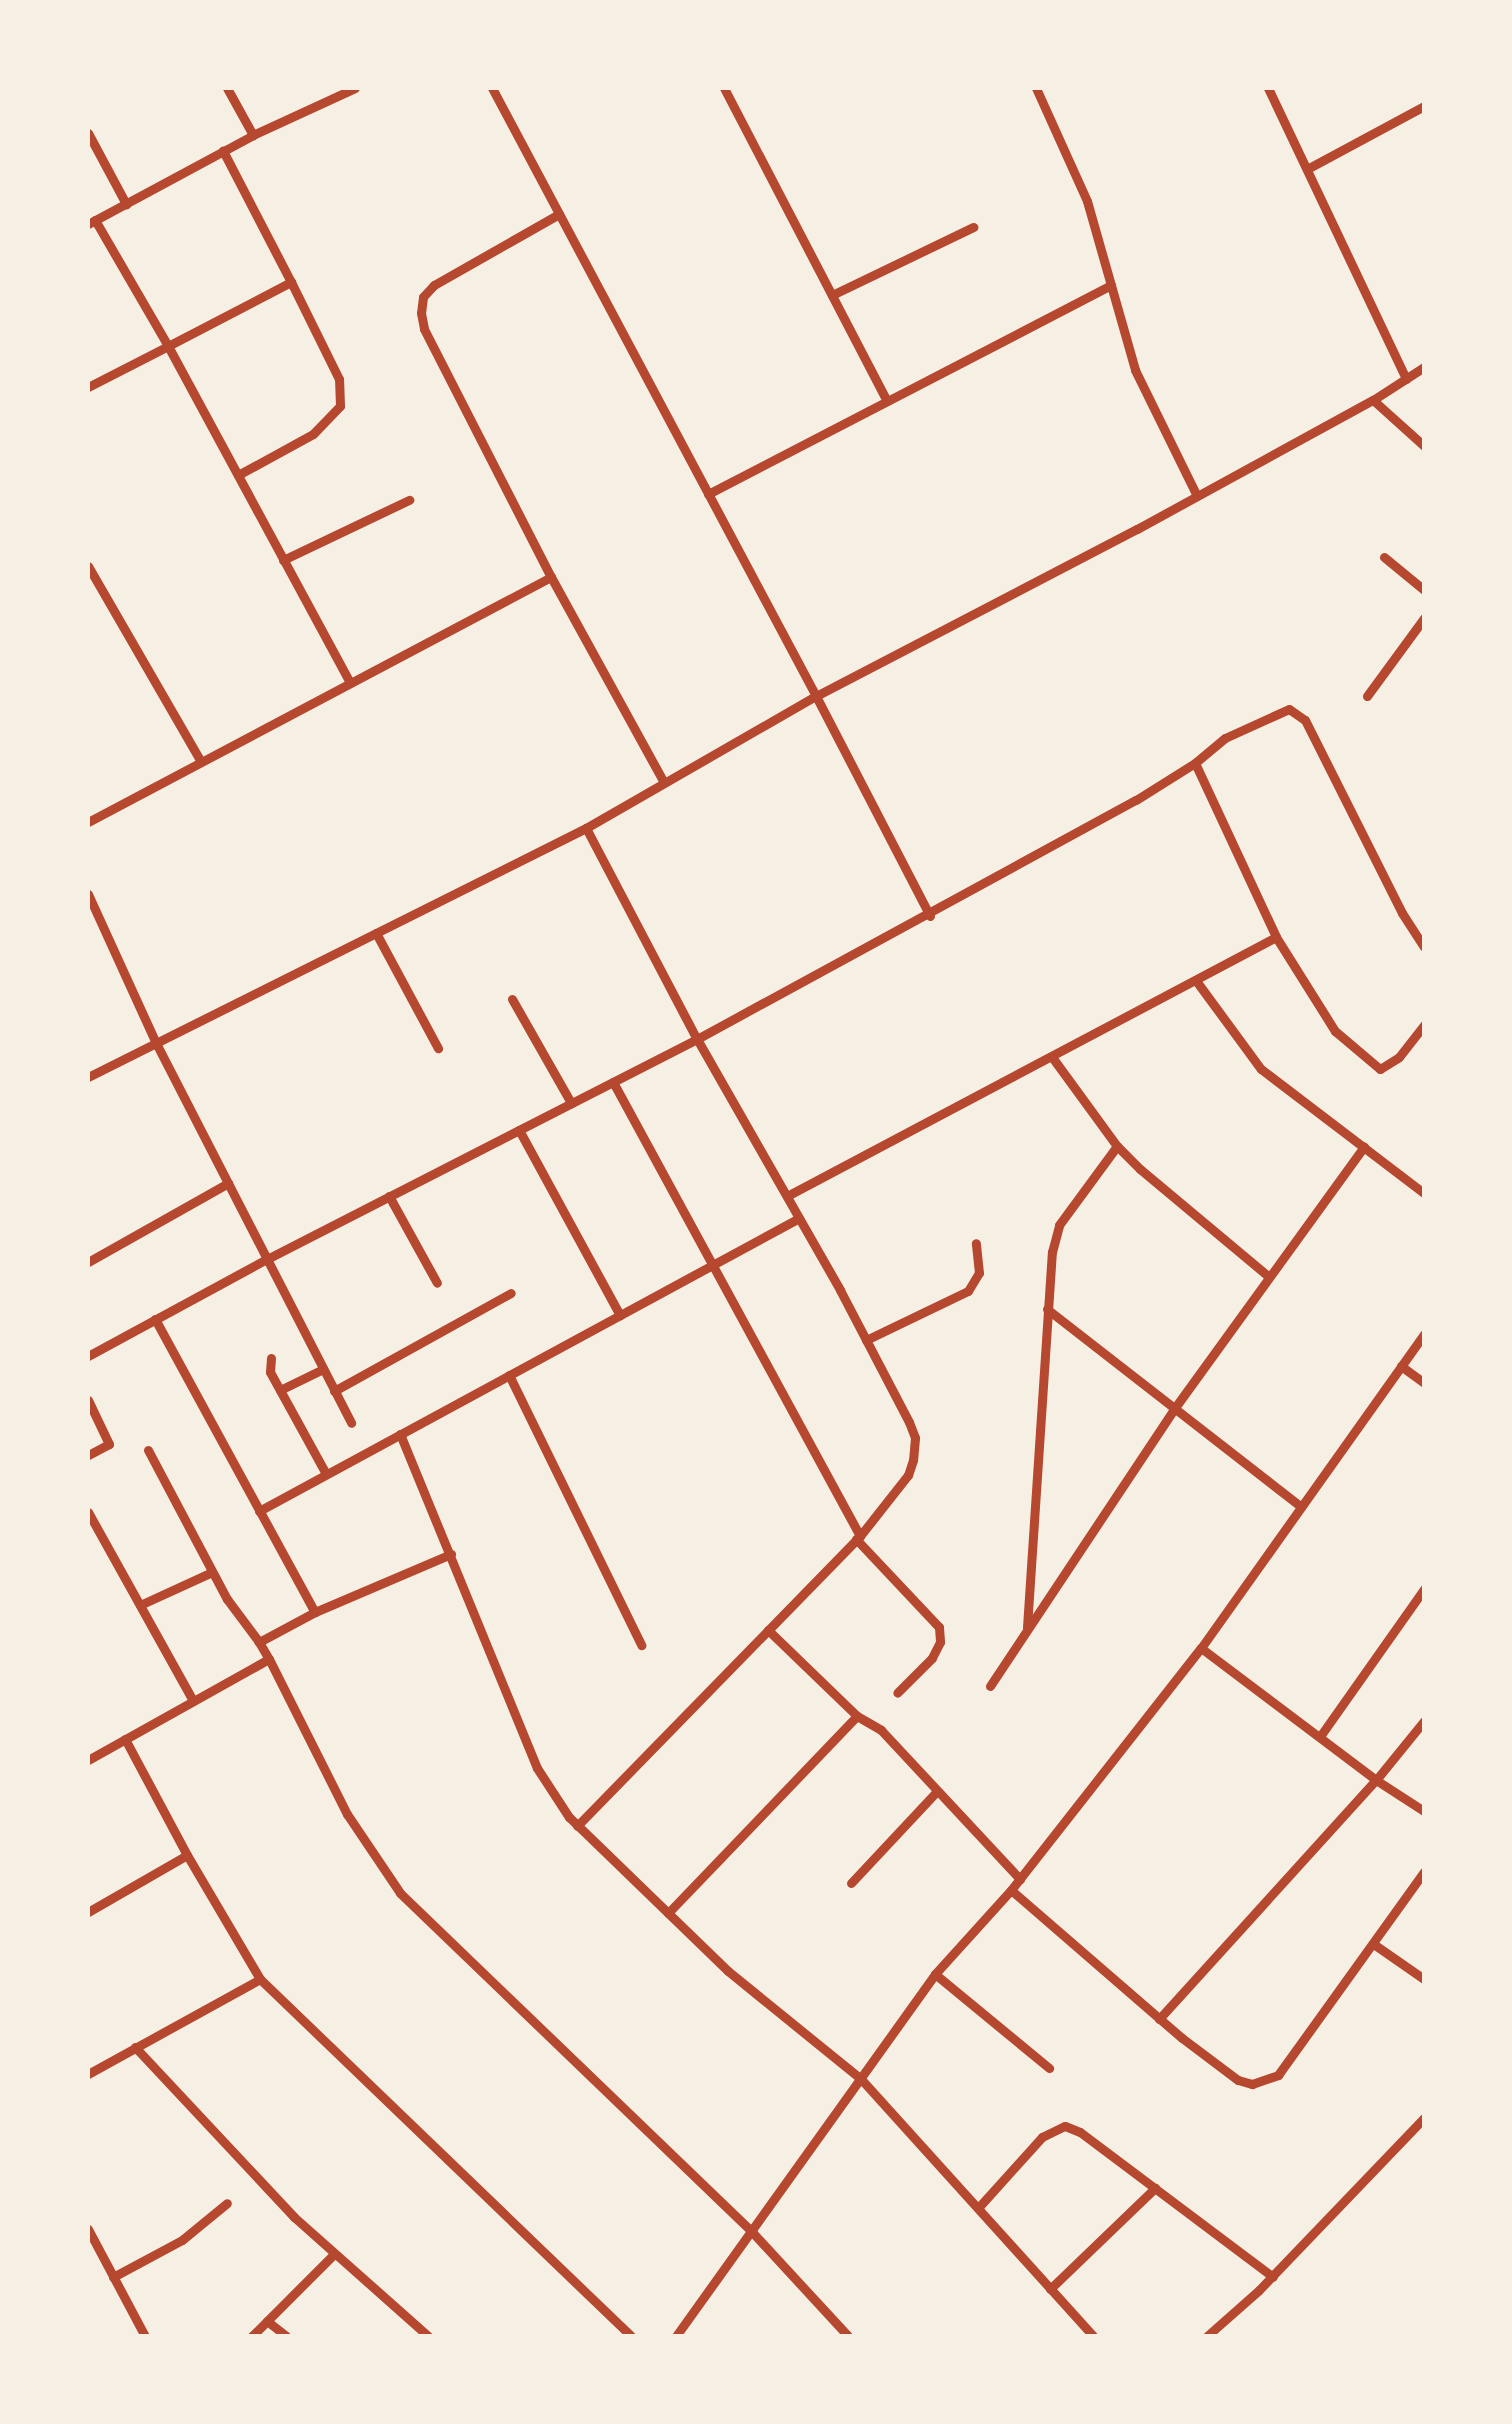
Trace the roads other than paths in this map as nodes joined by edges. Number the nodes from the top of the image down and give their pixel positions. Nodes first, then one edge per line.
1 (228, 88) edge
2 (355, 88) edge
3 (492, 88) edge
4 (724, 88) edge
5 (1036, 88) edge
6 (1268, 88) edge
7 (1424, 106) edge
8 (88, 134) edge
9 (254, 135) junction
10 (223, 151) junction
11 (1307, 169) junction
12 (126, 204) junction
13 (558, 214) junction
14 (91, 222) edge
15 (974, 227) dead end
16 (291, 282) junction
17 (1111, 285) junction
18 (832, 295) junction
19 (168, 346) junction
20 (1424, 367) edge
21 (1406, 379) junction
22 (88, 387) edge
23 (1373, 400) junction
24 (887, 401) junction
25 (1424, 446) edge
26 (238, 475) junction
27 (708, 494) junction
28 (1197, 496) junction
29 (409, 500) dead end
30 (1384, 557) dead end
31 (284, 560) junction
32 (88, 566) edge
33 (550, 577) junction
34 (1424, 590) edge
35 (1424, 618) edge
36 (349, 681) junction
37 (816, 696) junction
38 (1367, 696) dead end
39 (202, 762) junction
40 (1196, 763) junction
41 (663, 782) junction
42 (88, 822) edge
43 (586, 828) junction
44 (88, 894) edge
45 (930, 916) junction
46 (376, 933) junction
47 (1276, 937) junction
48 (1424, 947) edge
49 (1196, 982) junction
50 (512, 1000) dead end
51 (1424, 1025) edge
52 (697, 1039) junction
53 (156, 1043) junction
54 (438, 1048) dead end
55 (1052, 1058) junction
56 (88, 1077) edge
57 (613, 1082) junction
58 (571, 1103) junction
59 (520, 1130) junction
60 (1117, 1146) junction
61 (1364, 1147) junction
62 (228, 1184) junction
63 (1424, 1194) edge
64 (389, 1196) junction
65 (787, 1196) junction
66 (799, 1218) junction
67 (976, 1242) dead end
68 (266, 1259) junction
69 (88, 1262) edge
70 (712, 1266) junction
71 (1269, 1278) junction
72 (437, 1283) dead end
73 (511, 1293) dead end
74 (1047, 1309) junction
75 (620, 1315) junction
76 (155, 1320) junction
77 (1424, 1334) edge
78 (866, 1340) junction
79 (88, 1356) edge
80 (271, 1358) dead end
81 (1401, 1366) junction
82 (323, 1369) junction
83 (509, 1375) junction
84 (1424, 1383) edge
85 (280, 1390) junction
86 (334, 1391) junction
87 (88, 1400) edge
88 (1174, 1409) junction
89 (351, 1423) dead end
90 (400, 1434) junction
91 (148, 1450) dead end
92 (88, 1456) edge
93 (326, 1474) junction
94 (1300, 1508) junction
95 (259, 1511) junction
96 (88, 1512) edge
97 (858, 1538) junction
98 (451, 1554) junction
99 (212, 1572) junction
100 (1424, 1589) edge
101 (140, 1605) junction
102 (315, 1612) junction
103 (768, 1630) junction
104 (1027, 1630) junction
105 (259, 1642) junction
106 (642, 1645) dead end
107 (1200, 1648) junction
108 (269, 1660) junction
109 (990, 1686) dead end
110 (897, 1693) dead end
111 (194, 1701) junction
112 (857, 1716) junction
113 (1424, 1720) edge
114 (1321, 1735) junction
115 (125, 1739) junction
116 (88, 1760) edge
117 (1376, 1780) junction
118 (937, 1791) junction
119 (1424, 1810) edge
120 (577, 1826) junction
121 (186, 1855) junction
122 (1424, 1872) edge
123 (1020, 1879) junction
124 (851, 1882) dead end
125 (1012, 1890) junction
126 (88, 1912) edge
127 (668, 1913) junction
128 (1375, 1945) junction
129 (935, 1974) junction
130 (260, 1978) junction
131 (1424, 1980) edge
132 (1159, 2019) junction
133 (136, 2048) junction
134 (1048, 2068) dead end
135 (88, 2074) edge
136 (861, 2079) junction
137 (1424, 2118) edge
138 (1155, 2188) junction
139 (227, 2203) dead end
140 (978, 2208) junction
141 (88, 2229) edge
142 (753, 2233) junction
143 (334, 2254) junction
144 (112, 2277) junction
145 (1273, 2277) junction
146 (1050, 2289) junction
147 (267, 2321) junction
148 (682, 2334) edge
149 (145, 2336) edge
150 (252, 2336) edge
151 (286, 2336) edge
152 (428, 2336) edge
153 (631, 2336) edge
154 (848, 2336) edge
155 (1093, 2336) edge
156 (1207, 2336) edge

1 - 9 street
2 - 9 street
3 - 13 street
4 - 18 street
5 - 17 street
6 - 11 street
7 - 11 street
8 - 12 street
9 - 10 street
10 - 12 street
10 - 16 street
11 - 21 street
12 - 14 street
13 - 27 street
13 - 33 street
14 - 19 street
15 - 18 street
16 - 19 street
16 - 26 street
17 - 24 street
17 - 28 street
18 - 24 street
19 - 22 street
19 - 26 street
20 - 21 street
21 - 23 street
23 - 25 street
23 - 28 street
24 - 27 street
26 - 31 street
27 - 37 street
28 - 37 street
29 - 31 street
30 - 34 street
31 - 36 street
32 - 39 street
33 - 36 street
33 - 41 street
35 - 38 street
36 - 39 street
37 - 41 street
37 - 45 street
39 - 42 street
40 - 45 street
40 - 47 street
40 - 48 street
41 - 43 street
43 - 46 street
43 - 52 street
44 - 53 street
45 - 52 street
46 - 53 street
46 - 54 street
47 - 49 street
47 - 51 street
49 - 55 street
49 - 61 street
50 - 58 street
52 - 57 street
52 - 65 street
53 - 56 street
53 - 62 street
55 - 60 street
55 - 65 street
57 - 58 street
57 - 70 street
58 - 59 street
59 - 64 street
59 - 75 street
60 - 71 street
60 - 74 street
61 - 63 street
61 - 71 street
62 - 68 street
62 - 69 street
64 - 68 street
64 - 72 street
65 - 66 street
66 - 70 street
66 - 78 street
67 - 78 street
68 - 76 street
68 - 82 street
70 - 75 street
70 - 97 street
71 - 88 street
73 - 86 street
74 - 88 street
74 - 104 street
75 - 83 street
76 - 79 street
76 - 95 street
77 - 81 street
78 - 97 street
80 - 85 street
81 - 84 street
81 - 94 street
82 - 85 street
82 - 86 street
83 - 90 street
83 - 106 street
85 - 93 street
86 - 89 street
87 - 92 street
88 - 94 street
88 - 104 street
90 - 93 street
90 - 98 street
91 - 99 street
93 - 95 street
94 - 107 street
95 - 102 street
96 - 101 street
97 - 103 street
97 - 110 street
98 - 102 street
98 - 120 street
99 - 101 street
99 - 105 street
100 - 114 street
101 - 111 street
102 - 105 street
103 - 112 street
103 - 120 street
104 - 109 street
105 - 108 street
107 - 114 street
107 - 123 street
108 - 111 street
108 - 142 street
111 - 115 street
112 - 118 street
112 - 127 street
113 - 117 street
114 - 117 street
115 - 116 street
115 - 121 street
117 - 119 street
117 - 132 street
118 - 123 street
118 - 124 street
120 - 127 street
121 - 126 street
121 - 130 street
122 - 128 street
123 - 125 street
125 - 129 street
125 - 132 street
127 - 136 street
128 - 131 street
128 - 132 street
129 - 134 street
129 - 136 street
130 - 133 street
130 - 153 street
133 - 135 street
133 - 143 street
136 - 140 street
136 - 142 street
137 - 145 street
138 - 140 street
138 - 145 street
138 - 146 street
139 - 144 street
140 - 146 street
141 - 144 street
142 - 148 street
142 - 154 street
143 - 147 street
143 - 152 street
144 - 149 street
145 - 156 street
146 - 155 street
147 - 150 street
147 - 151 street

